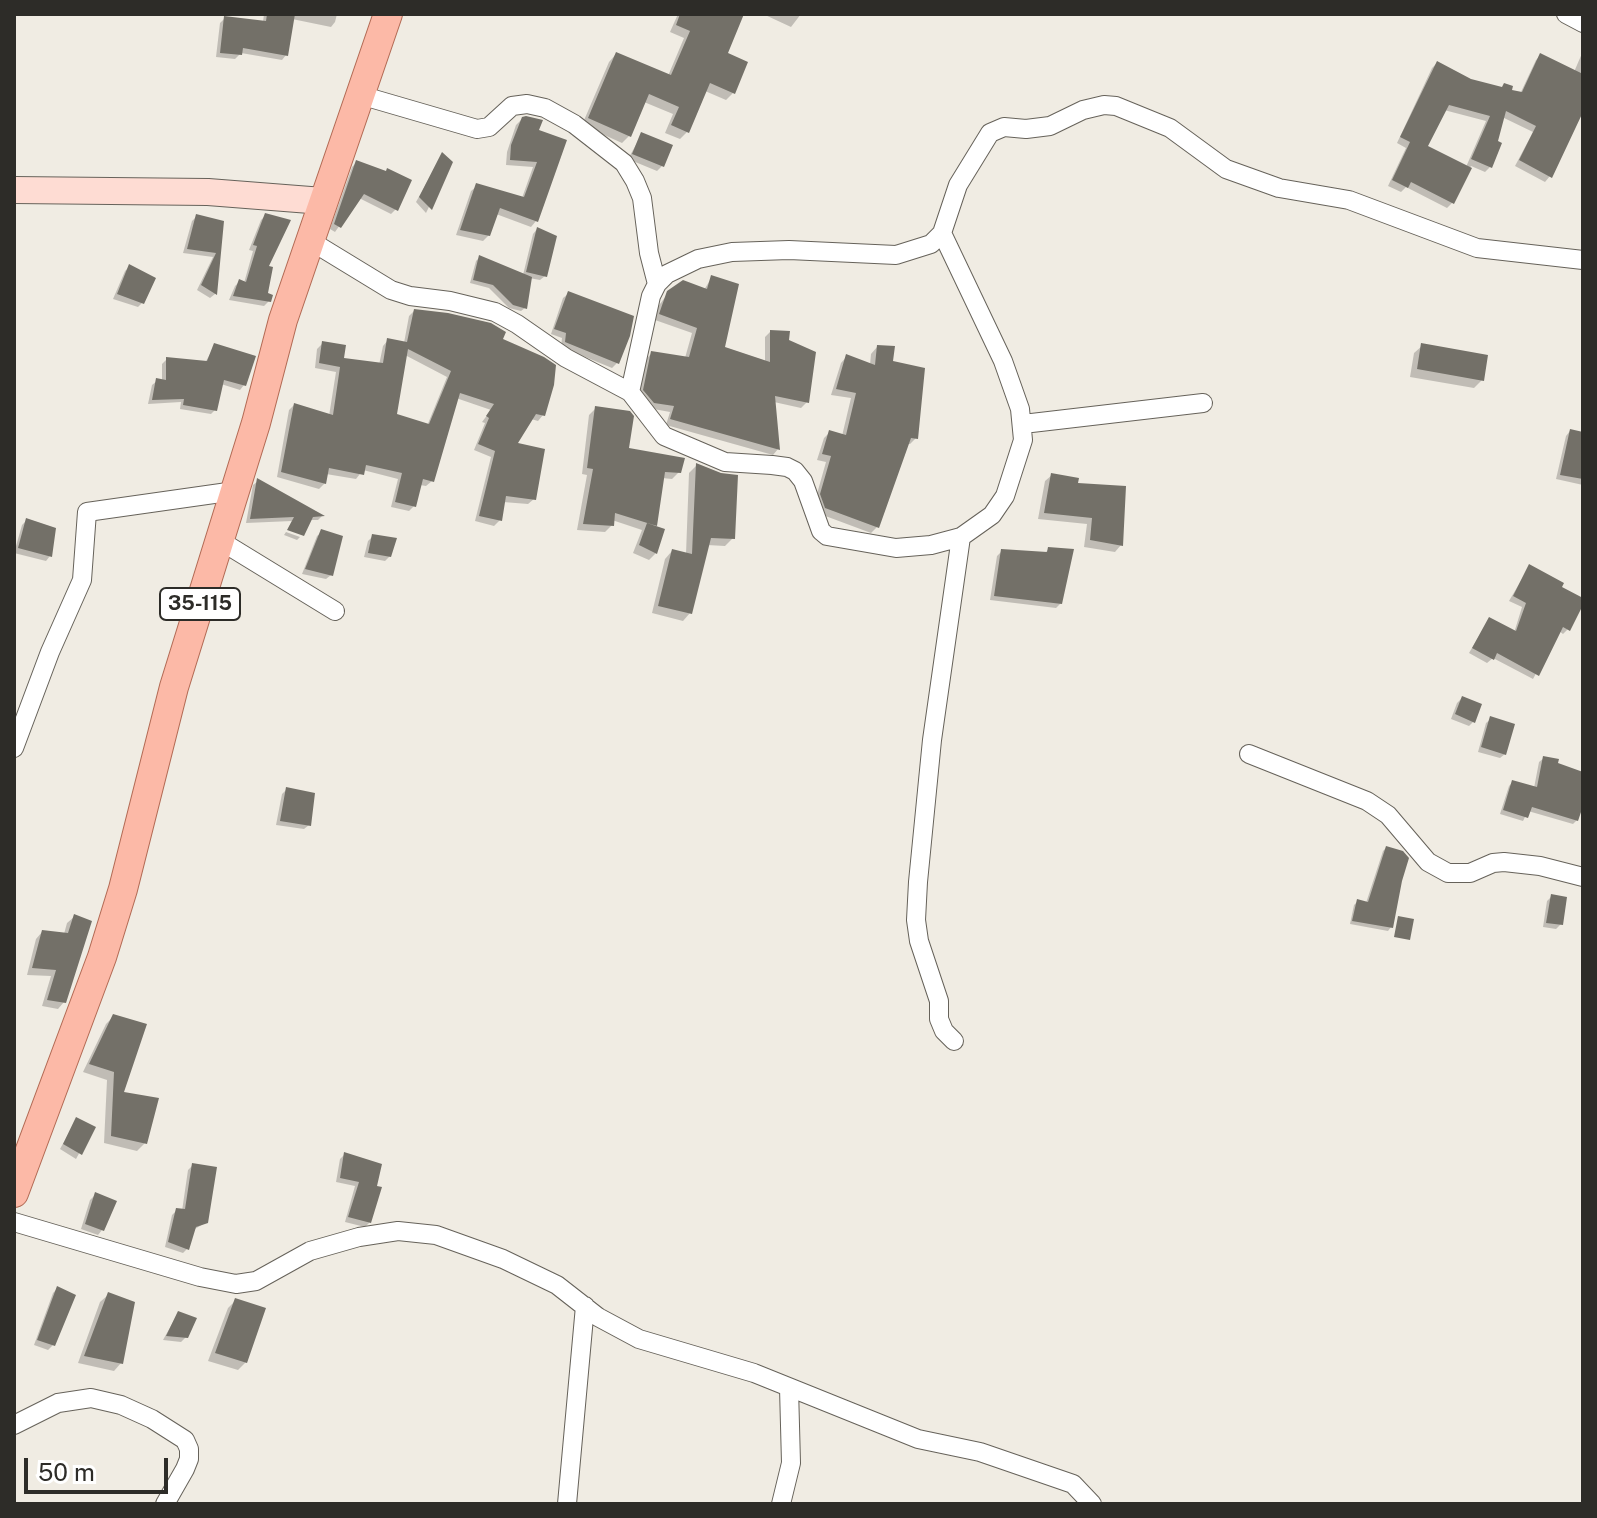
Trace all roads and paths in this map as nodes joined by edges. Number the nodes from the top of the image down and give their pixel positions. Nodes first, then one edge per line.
1 (388, 14) edge
2 (1566, 14) edge
3 (1583, 23) edge
4 (360, 95) junction
5 (14, 190) edge
6 (323, 201) junction
7 (942, 233) junction
8 (309, 240) junction
9 (1583, 260) edge
10 (657, 284) junction
11 (630, 392) junction
12 (1203, 403) dead end
13 (1023, 424) junction
14 (235, 491) junction
15 (961, 537) junction
16 (219, 540) junction
17 (335, 611) dead end
18 (14, 748) edge
19 (1249, 754) dead end
20 (1583, 877) edge
21 (954, 1041) dead end
22 (14, 1193) edge
23 (14, 1222) edge
24 (585, 1306) junction
25 (789, 1388) junction
26 (14, 1425) edge
27 (165, 1504) edge
28 (567, 1504) edge
29 (781, 1504) edge
30 (1092, 1504) edge

1 - 4 main road, 35-115
2 - 3 street
4 - 6 main road, 35-115
4 - 10 street
5 - 6 street
6 - 8 main road, 35-115
7 - 9 street
7 - 10 street
7 - 13 street
8 - 11 street
8 - 14 main road, 35-115
10 - 11 street
11 - 15 street
12 - 13 street
13 - 15 street
14 - 16 main road, 35-115
14 - 18 street
15 - 21 street
16 - 17 street
16 - 22 main road, 35-115
19 - 20 street
23 - 24 street
24 - 25 street
24 - 28 street
25 - 29 street
25 - 30 street
26 - 27 street

